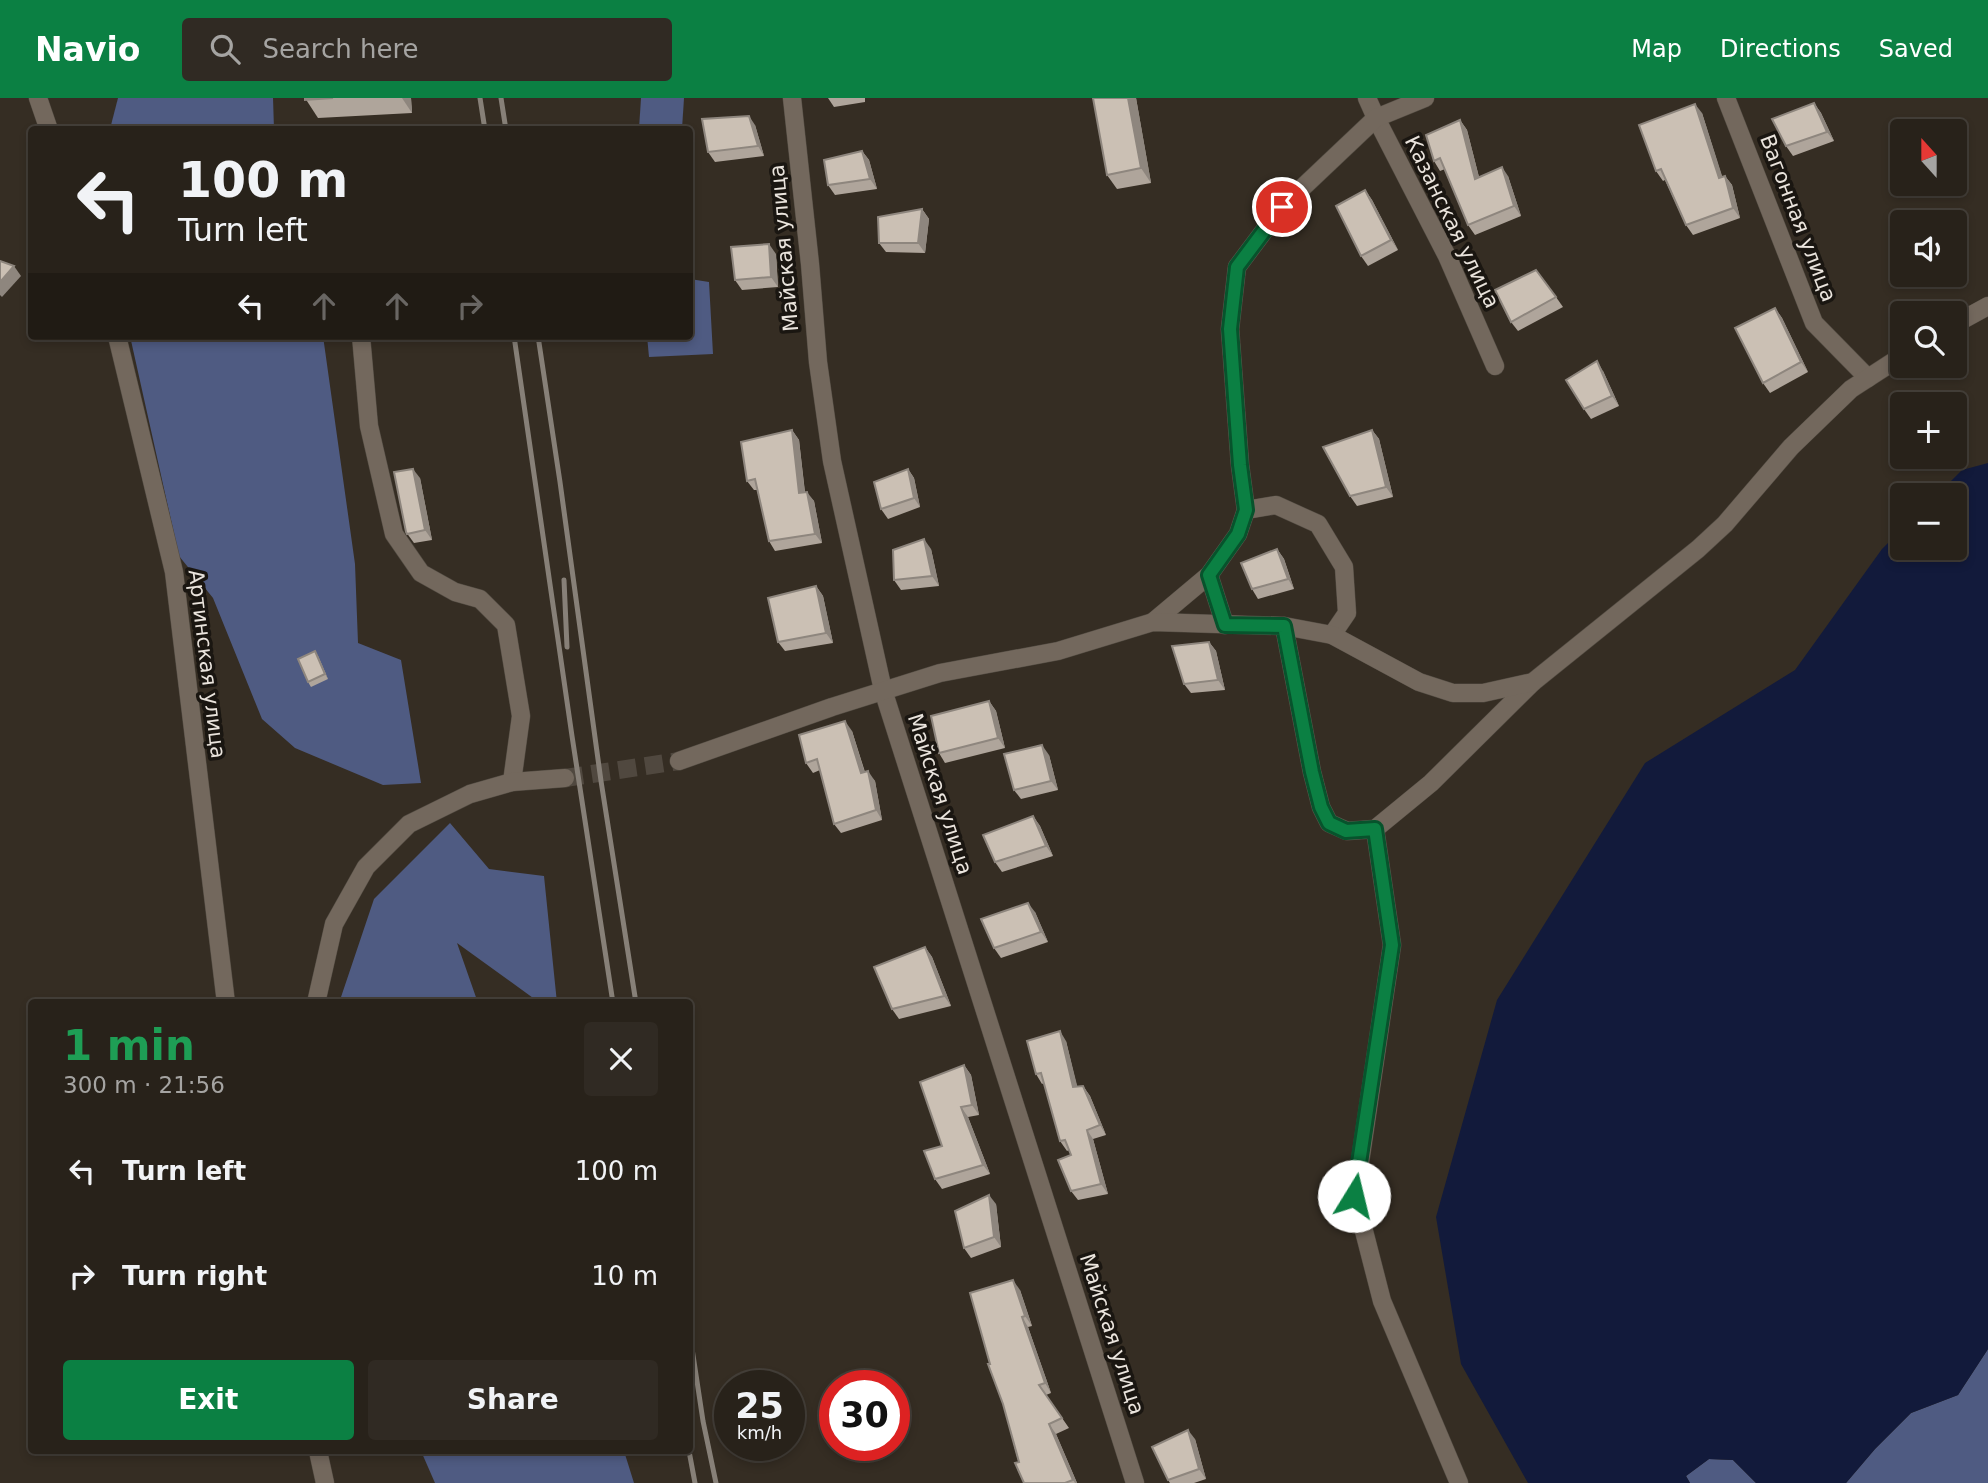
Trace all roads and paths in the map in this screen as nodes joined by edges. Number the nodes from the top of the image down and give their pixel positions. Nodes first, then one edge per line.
1 (38, 98) edge
2 (792, 98) edge
3 (1367, 98) edge
4 (1424, 98) edge
5 (1726, 98) edge
6 (1376, 118) junction
7 (48, 126) edge
8 (1988, 306) edge
9 (1967, 317) edge
10 (118, 340) edge
11 (361, 340) edge
12 (1890, 364) edge
13 (1495, 366) dead end
14 (1868, 378) junction
15 (1246, 510) junction
16 (1209, 575) junction
17 (1153, 622) junction
18 (1225, 625) junction
19 (1284, 626) junction
20 (1332, 635) junction
21 (1534, 682) junction
22 (883, 690) junction
23 (679, 761) tunnel mouth
24 (565, 778) tunnel mouth
25 (513, 782) junction
26 (1375, 829) junction
27 (226, 999) edge
28 (317, 999) edge
29 (319, 1454) edge
30 (325, 1483) edge
31 (1135, 1483) edge
32 (1459, 1483) edge

1 - 7 street
2 - 22 street, Майская улица
3 - 6 street, Казанская улица
4 - 6 street
5 - 14 street, Вагонная улица
6 - 13 street, Казанская улица
6 - 15 street
8 - 9 street
10 - 27 street, Артинская улица
11 - 25 street
12 - 14 street
14 - 21 street
15 - 16 street
15 - 20 street
16 - 17 street
16 - 18 street
17 - 18 street
17 - 22 street
18 - 19 street
19 - 20 street
19 - 26 street
20 - 21 street
21 - 26 street
22 - 23 street
22 - 31 street, Майская улица
24 - 25 street
25 - 28 street
26 - 32 street
29 - 30 street

